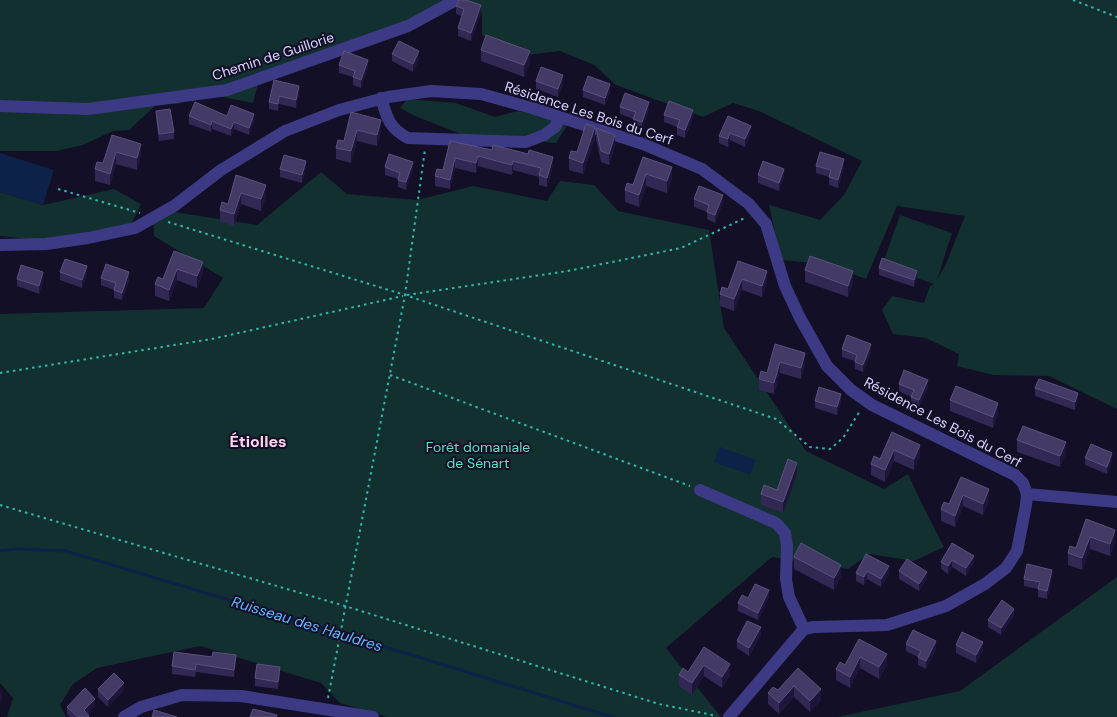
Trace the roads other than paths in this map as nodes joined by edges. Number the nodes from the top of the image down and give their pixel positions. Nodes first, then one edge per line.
1 (456, 0) edge
2 (381, 98) junction
3 (0, 106) edge
4 (560, 117) junction
5 (0, 244) edge
6 (700, 490) road end
7 (1027, 494) junction
8 (1117, 502) edge
9 (804, 629) junction
10 (124, 717) edge
11 (373, 717) edge
12 (729, 717) edge

1 - 3 street, Chemin de Guillorie
2 - 4 street, Résidence Les Bois du Cerf
2 - 4 street
2 - 5 street, Résidence Les Bois du Cerf
4 - 7 street, Résidence Les Bois du Cerf
6 - 9 street
7 - 8 street
7 - 9 street
9 - 12 street
10 - 11 street

